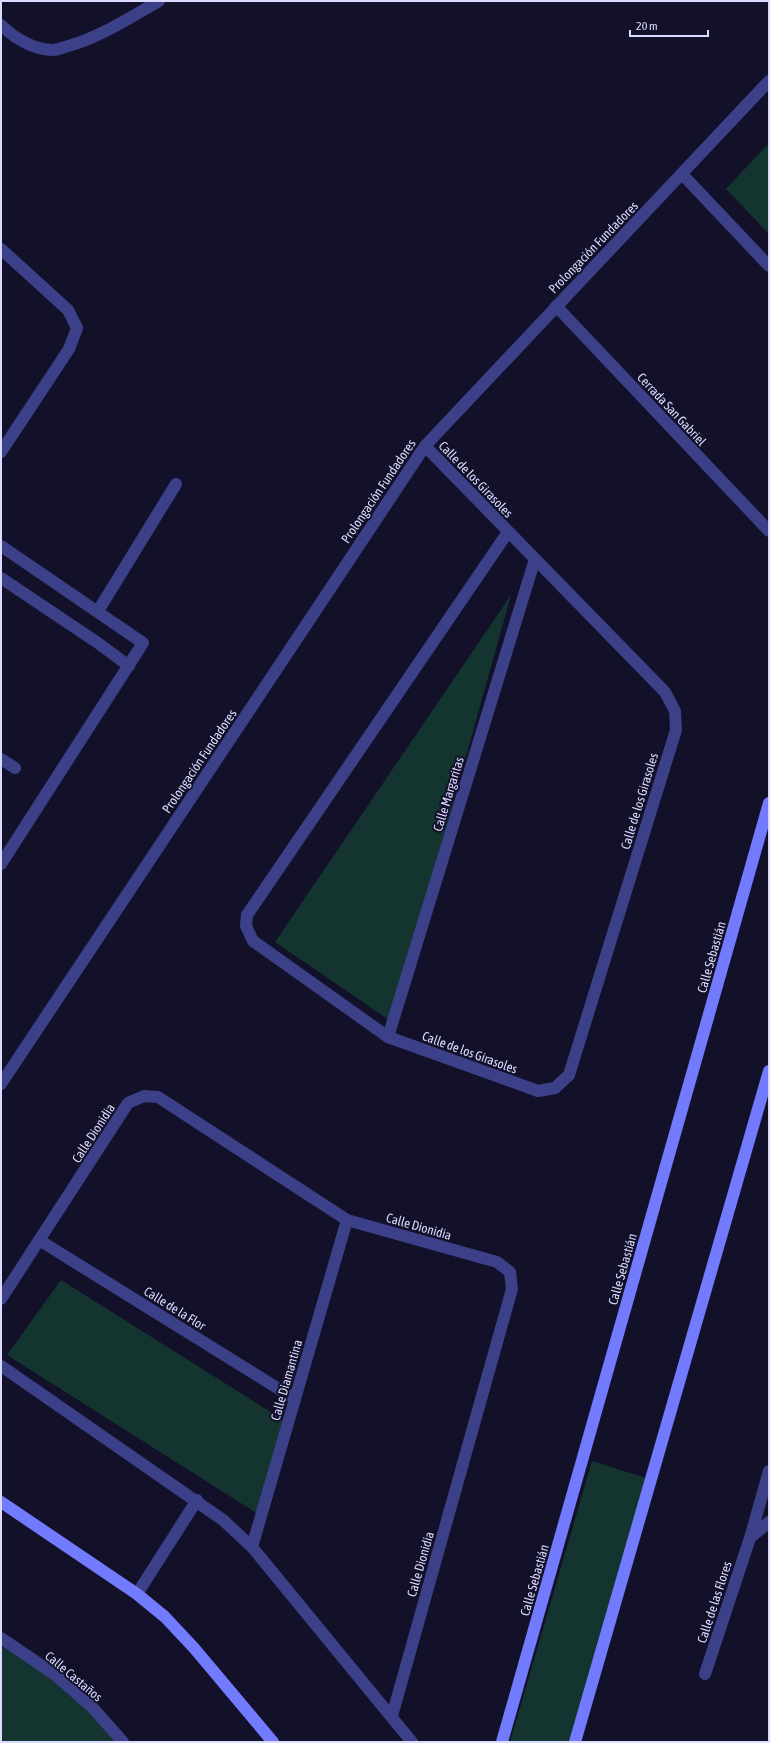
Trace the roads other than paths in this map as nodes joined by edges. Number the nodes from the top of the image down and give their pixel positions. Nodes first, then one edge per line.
1 (159, 1) edge
2 (1, 25) edge
3 (769, 81) edge
4 (682, 174) junction
5 (1, 249) edge
6 (769, 266) edge
7 (556, 306) junction
8 (425, 446) junction
9 (1, 452) edge
10 (176, 484) dead end
11 (769, 531) edge
12 (508, 532) junction
13 (1, 546) edge
14 (535, 559) junction
15 (1, 578) edge
16 (98, 611) junction
17 (129, 666) junction
18 (1, 759) edge
19 (15, 768) dead end
20 (769, 803) edge
21 (1, 864) edge
22 (388, 1037) junction
23 (769, 1071) edge
24 (1, 1084) edge
25 (348, 1220) junction
26 (39, 1240) junction
27 (1, 1299) edge
28 (1, 1366) edge
29 (296, 1399) junction
30 (769, 1471) edge
31 (196, 1500) junction
32 (1, 1502) edge
33 (769, 1522) edge
34 (750, 1538) junction
35 (252, 1547) junction
36 (137, 1594) junction
37 (2, 1641) edge
38 (705, 1674) dead end
39 (392, 1716) junction
40 (123, 1742) edge
41 (273, 1742) edge
42 (412, 1742) edge
43 (502, 1742) edge
44 (575, 1742) edge

1 - 2 street
3 - 4 street, Prolongación Fundadores
4 - 6 street
4 - 7 street, Prolongación Fundadores
5 - 9 street
7 - 8 street, Prolongación Fundadores
7 - 11 street, Cerrada San Gabriel
8 - 12 street, Calle de los Girasoles
8 - 24 street, Prolongación Fundadores
10 - 16 street
12 - 14 street, Calle de los Girasoles
12 - 22 street, Calle de los Girasoles
13 - 16 street
14 - 22 street, Calle Margaritas
14 - 22 street, Calle de los Girasoles
15 - 17 street
16 - 17 street
17 - 21 street
18 - 19 street
20 - 43 main road, Calle Sebastián
23 - 44 main road
25 - 26 street, Calle Dionidia
25 - 29 street, Calle Diamantina
25 - 39 street, Calle Dionidia
26 - 27 street, Calle Dionidia
26 - 29 street, Calle de la Flor
28 - 31 street
29 - 35 street, Calle Diamantina
30 - 34 street, Calle de las Flores
31 - 35 street
31 - 36 street
32 - 36 main road
33 - 34 street
34 - 38 street, Calle de las Flores
35 - 39 street
36 - 41 main road
37 - 40 street, Calle Castaños
39 - 42 street

